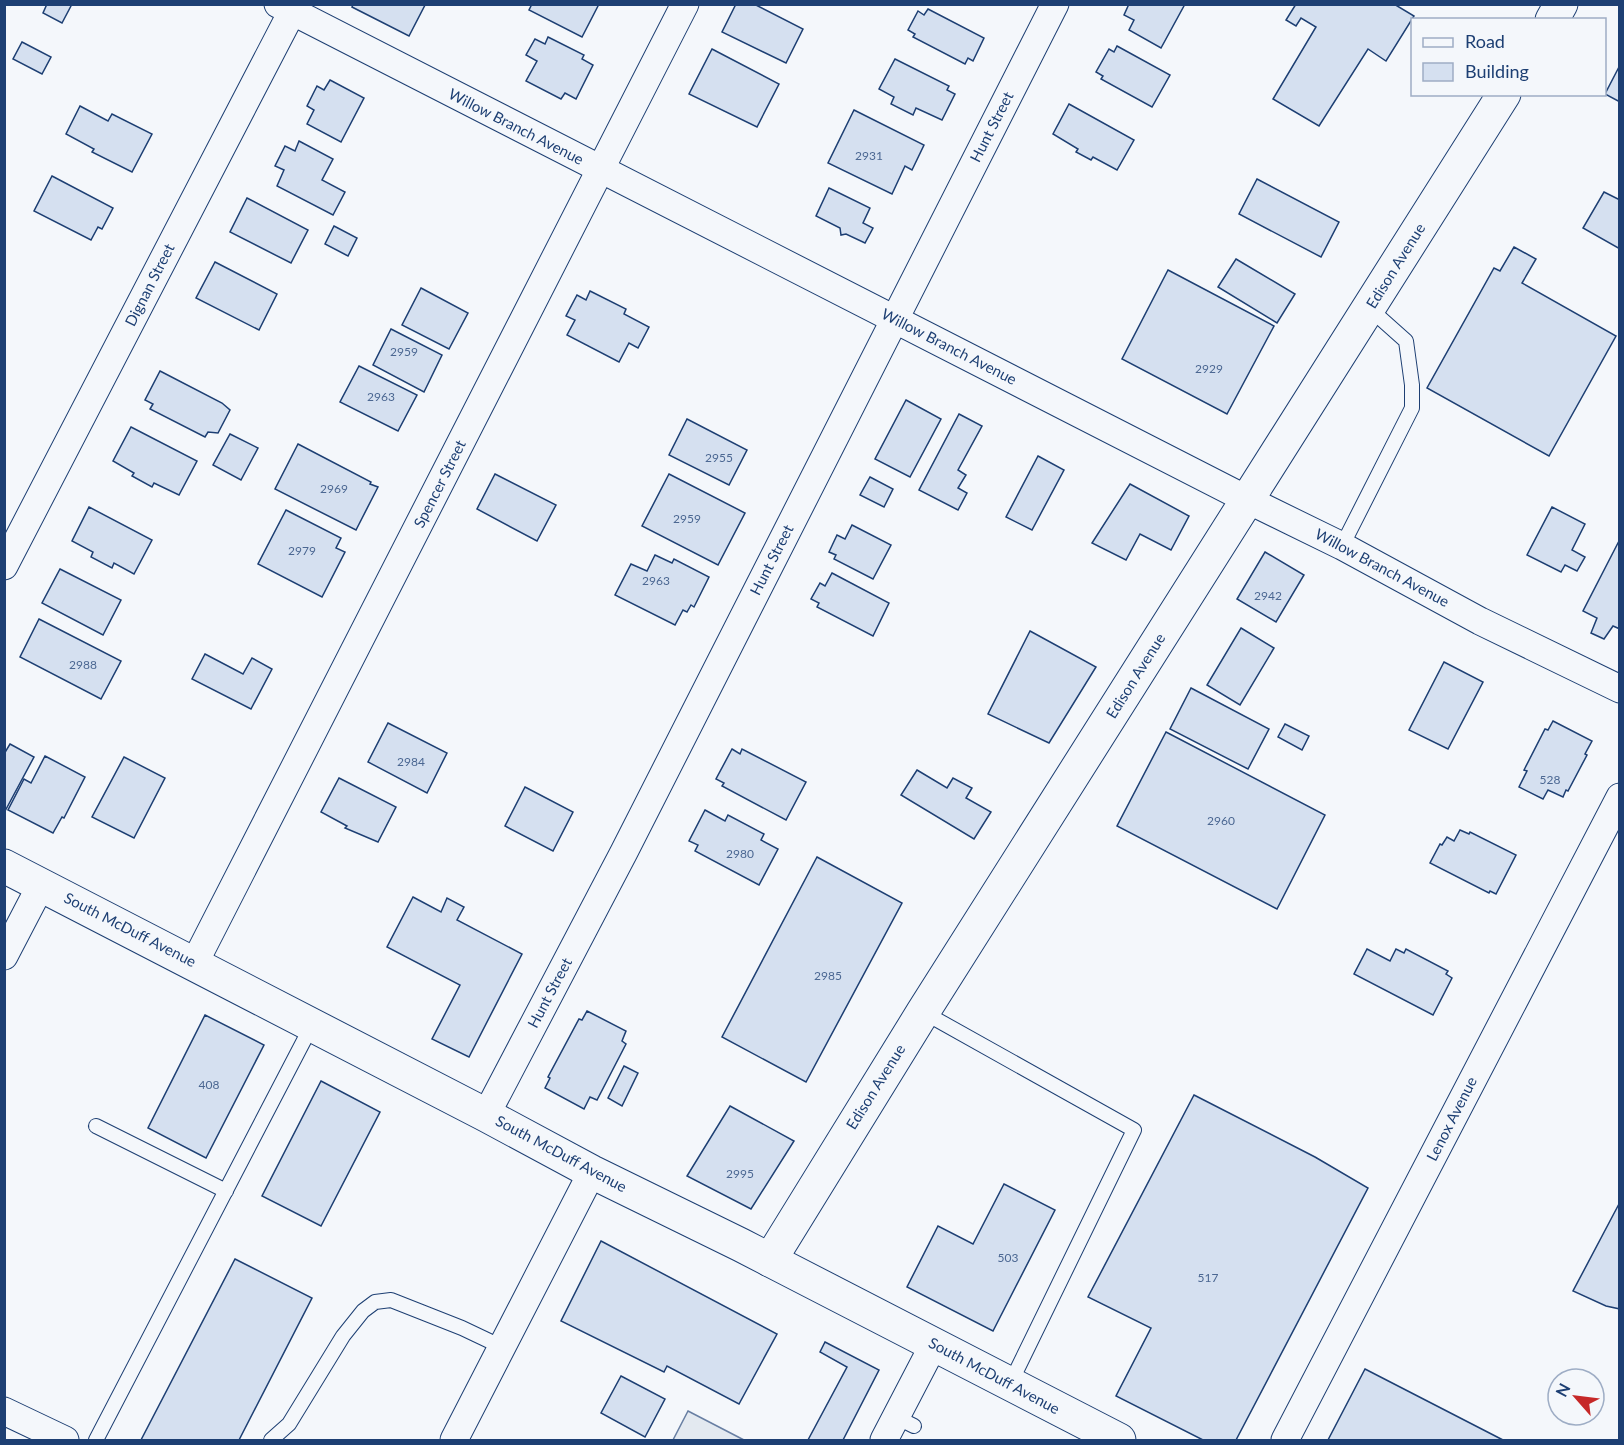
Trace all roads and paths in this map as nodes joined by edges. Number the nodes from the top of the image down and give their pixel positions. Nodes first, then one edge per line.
1 (685, 4) edge
2 (1054, 4) edge
3 (1561, 4) edge
4 (289, 7) edge
5 (1553, 18) edge
6 (1503, 96) edge
7 (601, 170) junction
8 (1369, 308) junction
9 (894, 319) junction
10 (1248, 500) junction
11 (1342, 546) junction
12 (4, 566) edge
13 (1620, 689) edge
14 (1620, 797) edge
15 (4, 866) edge
16 (41, 885) junction
17 (4, 956) edge
18 (194, 964) junction
19 (923, 1012) junction
20 (312, 1025) junction
21 (486, 1115) junction
22 (96, 1126) dead end
23 (592, 1172) junction
24 (226, 1191) junction
25 (770, 1260) junction
26 (934, 1344) junction
27 (502, 1347) junction
28 (1010, 1384) junction
29 (4, 1412) edge
30 (1110, 1439) edge
31 (65, 1440) edge
32 (96, 1440) edge
33 (271, 1440) edge
34 (454, 1440) edge
35 (884, 1440) edge
36 (1285, 1440) edge

1 - 7 street, Spencer Street
2 - 9 street, Hunt Street
3 - 5 main road
4 - 7 street, Willow Branch Avenue
4 - 12 street, Dignan Street
6 - 8 main road, Edison Avenue
7 - 9 street, Willow Branch Avenue
7 - 18 street, Spencer Street
8 - 10 main road, Edison Avenue
8 - 11 lane
9 - 10 street, Willow Branch Avenue
9 - 21 street, Hunt Street
10 - 11 street, Willow Branch Avenue
10 - 19 main road, Edison Avenue
11 - 13 street, Willow Branch Avenue
14 - 36 street, Lenox Avenue
15 - 16 main road, South McDuff Avenue
16 - 17 street
16 - 18 main road, South McDuff Avenue
18 - 20 main road, South McDuff Avenue
19 - 25 main road, Edison Avenue
19 - 28 lane
20 - 21 main road, South McDuff Avenue
20 - 24 lane
21 - 23 main road, South McDuff Avenue
22 - 24 lane
23 - 25 main road, South McDuff Avenue
23 - 27 street
24 - 32 lane
25 - 26 main road, South McDuff Avenue
26 - 28 main road, South McDuff Avenue
26 - 35 street
27 - 33 lane
27 - 34 street
28 - 30 main road, South McDuff Avenue
29 - 31 street

